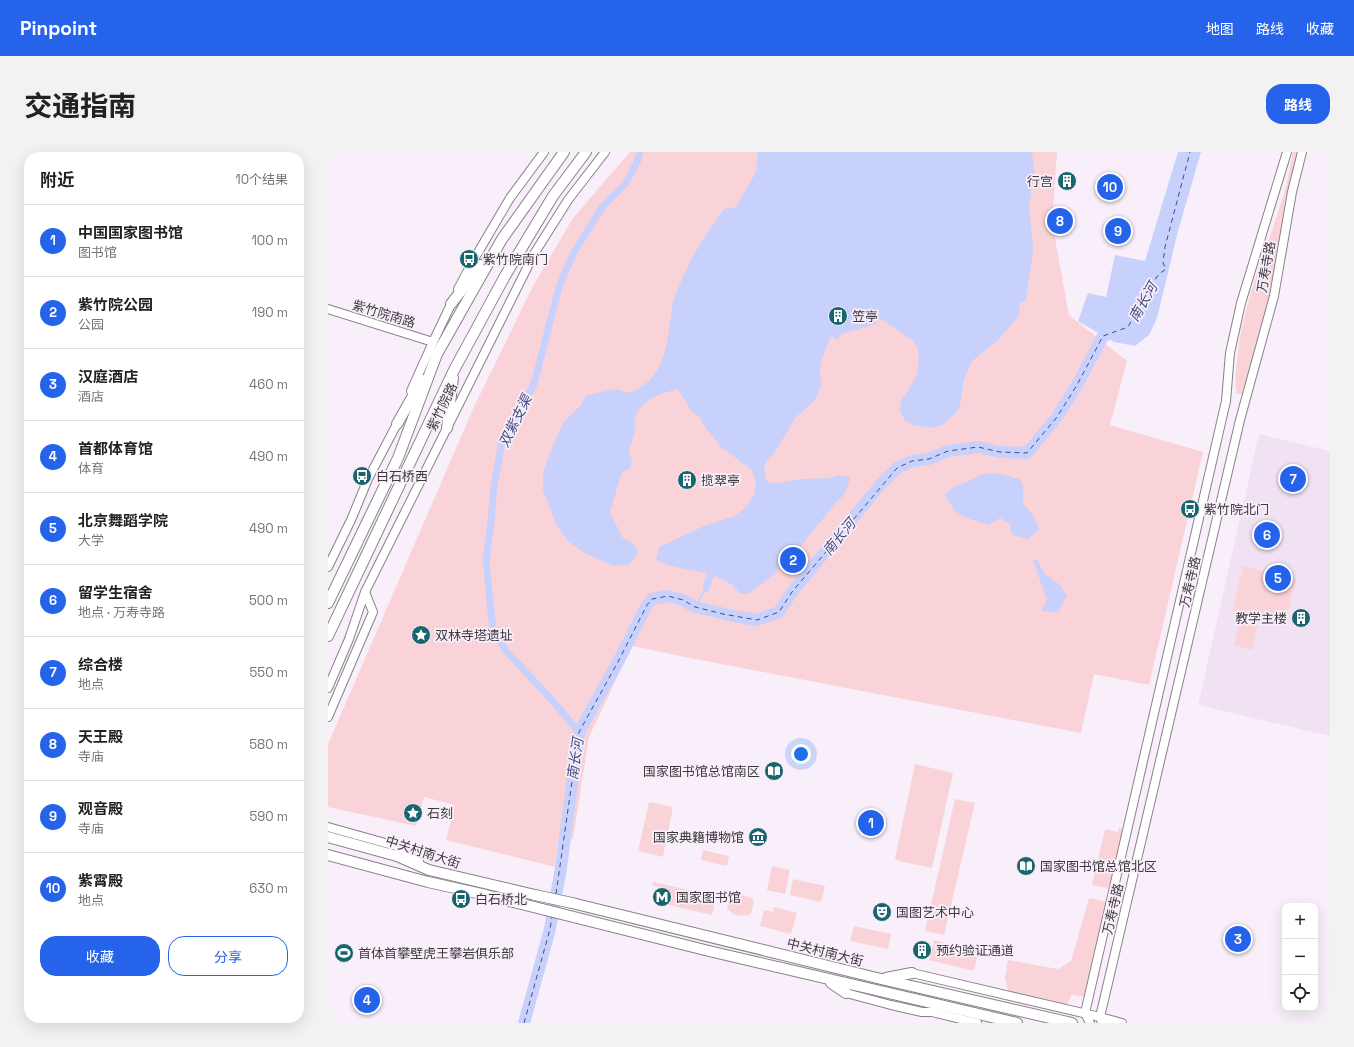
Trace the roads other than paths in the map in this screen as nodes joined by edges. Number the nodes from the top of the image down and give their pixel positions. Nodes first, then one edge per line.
1 (544, 152) edge
2 (564, 152) edge
3 (586, 152) edge
4 (605, 152) edge
5 (1287, 152) edge
6 (1302, 152) edge
7 (502, 238) junction
8 (451, 304) junction
9 (328, 309) edge
10 (433, 342) junction
11 (437, 354) junction
12 (454, 370) junction
13 (397, 424) junction
14 (447, 428) junction
15 (328, 567) edge
16 (365, 592) junction
17 (328, 603) edge
18 (328, 636) edge
19 (328, 688) edge
20 (328, 717) edge
21 (328, 827) edge
22 (328, 837) edge
23 (328, 855) edge
24 (429, 870) junction
25 (912, 973) joint
26 (825, 979) junction
27 (881, 979) junction
28 (846, 993) joint
29 (951, 1008) junction
30 (932, 1012) junction
31 (1085, 1013) junction
32 (1101, 1020) edge
33 (977, 1023) edge
34 (1017, 1023) edge
35 (1072, 1023) edge
36 (1090, 1023) edge
37 (1122, 1023) edge

1 - 8 street
2 - 7 main road, 紫竹院路
3 - 12 main road, 紫竹院路
4 - 14 street, 紫竹院路
5 - 31 street, 万寿寺路
6 - 32 street, 万寿寺路
7 - 8 main road
7 - 11 main road, 紫竹院路
8 - 10 street
9 - 10 street, 紫竹院南路
10 - 13 street
11 - 13 main road
11 - 17 main road, 紫竹院路
12 - 14 main road
12 - 18 main road, 紫竹院路
13 - 15 street
14 - 16 street, 紫竹院路
16 - 19 street, 紫竹院路
16 - 20 street
21 - 24 street
22 - 24 main road, 中关村南大街
23 - 26 main road, 中关村南大街
24 - 27 main road, 中关村南大街, bridge
25 - 27 main road
25 - 31 street
26 - 28 main road
26 - 29 main road, 中关村南大街
27 - 35 main road, 中关村南大街
28 - 30 street
29 - 30 main road
29 - 34 main road, 中关村南大街
30 - 33 street
31 - 32 street
31 - 36 street
32 - 37 street

